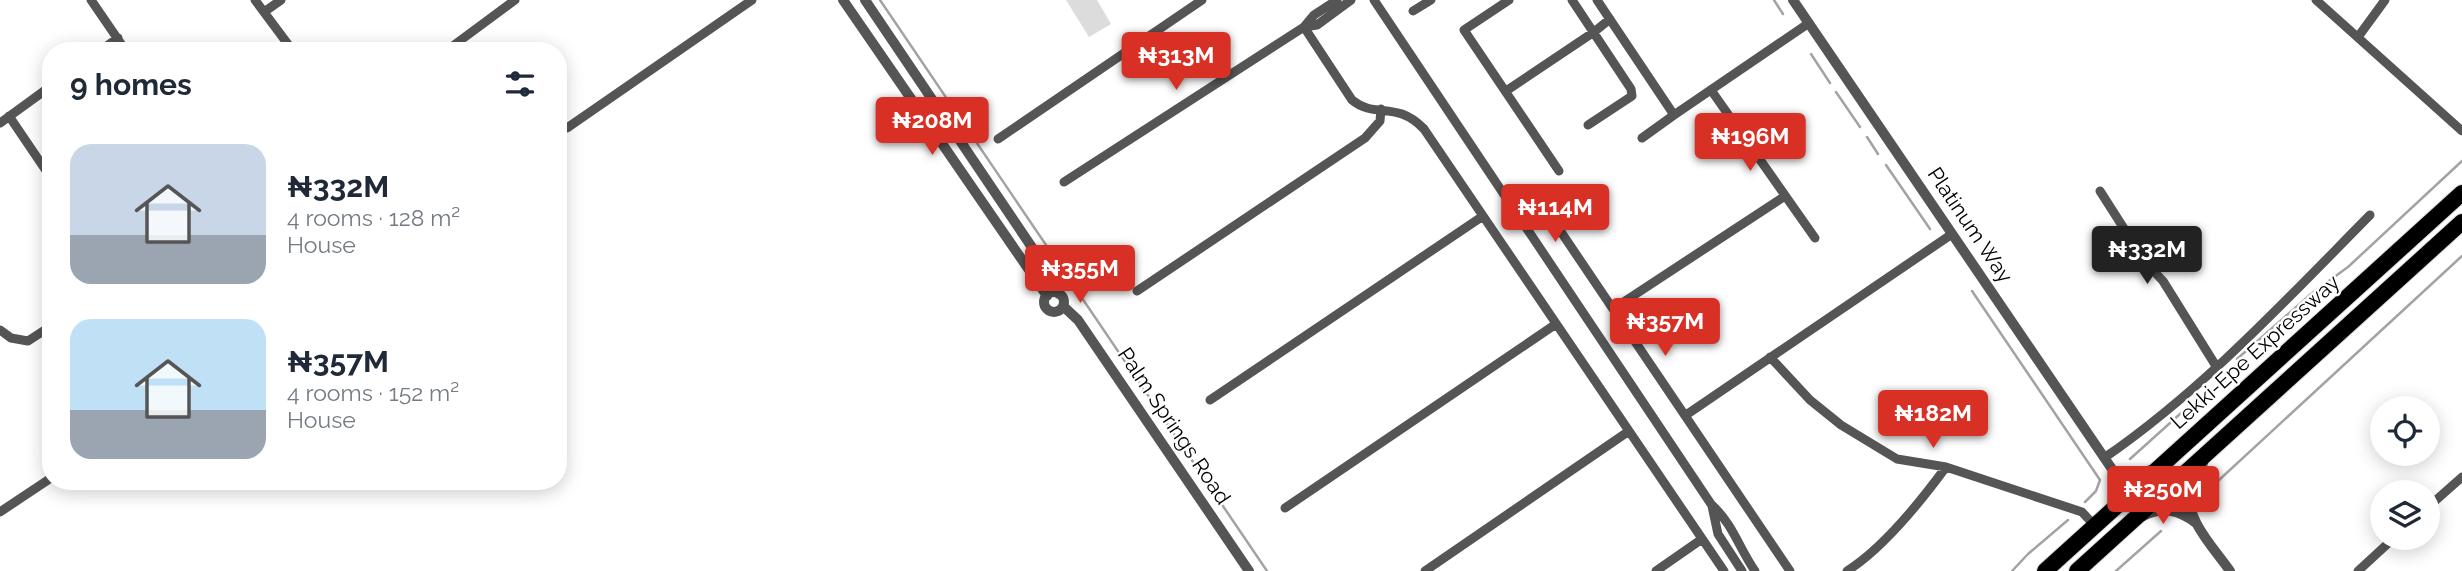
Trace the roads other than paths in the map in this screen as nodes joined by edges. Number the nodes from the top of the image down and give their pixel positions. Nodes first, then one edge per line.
1 (91, 0) edge
2 (255, 0) edge
3 (281, 0) edge
4 (515, 0) edge
5 (752, 0) edge
6 (843, 0) edge
7 (865, 0) edge
8 (1202, 0) edge
9 (1337, 0) edge
10 (1351, 0) edge
11 (1374, 0) edge
12 (1431, 0) edge
13 (1509, 0) edge
14 (1572, 0) edge
15 (1597, 0) edge
16 (1793, 0) edge
17 (2316, 0) edge
18 (2385, 0) edge
19 (1413, 11) dead end
20 (264, 12) junction
21 (1610, 19) junction
22 (1809, 23) junction
23 (1304, 27) junction
24 (1594, 32) junction
25 (2358, 37) junction
26 (117, 38) junction
27 (112, 42) edge
28 (120, 42) edge
29 (286, 42) edge
30 (458, 42) edge
31 (1711, 90) junction
32 (1506, 91) junction
33 (42, 92) edge
34 (1381, 110) junction
35 (9, 116) junction
36 (1674, 116) junction
37 (0, 123) edge
38 (1588, 125) dead end
39 (567, 128) dead end
40 (2462, 131) edge
41 (1642, 138) dead end
42 (998, 139) dead end
43 (42, 165) edge
44 (1559, 171) dead end
45 (1064, 182) dead end
46 (2100, 191) dead end
47 (2462, 193) edge
48 (1785, 196) junction
49 (2370, 215) dead end
50 (1483, 216) junction
51 (2462, 222) edge
52 (1557, 226) dead end
53 (1952, 234) junction
54 (1815, 238) dead end
55 (1137, 291) dead end
56 (1059, 294) junction
57 (1047, 296) junction
58 (1063, 306) junction
59 (1613, 309) junction
60 (1556, 324) junction
61 (0, 330) edge
62 (42, 332) edge
63 (1770, 357) junction
64 (2216, 366) junction
65 (1210, 400) dead end
66 (1686, 415) junction
67 (1629, 431) junction
68 (2218, 445) junction
69 (2104, 458) junction
70 (2161, 465) junction
71 (1946, 467) junction
72 (2114, 472) junction
73 (2462, 477) edge
74 (42, 484) edge
75 (2440, 496) edge
76 (1711, 504) junction
77 (1285, 508) dead end
78 (2113, 509) junction
79 (0, 512) edge
80 (2131, 522) junction
81 (2197, 524) junction
82 (1730, 526) junction
83 (2095, 526) junction
84 (1718, 534) junction
85 (1702, 540) junction
86 (2381, 550) edge
87 (1739, 557) junction
88 (1249, 571) edge
89 (1425, 571) edge
90 (1656, 571) edge
91 (1724, 571) edge
92 (1742, 571) edge
93 (1755, 571) edge
94 (1790, 571) edge
95 (1847, 571) edge
96 (2045, 571) edge
97 (2077, 571) edge
98 (2230, 571) edge
99 (2358, 571) edge

1 - 26 street
2 - 20 street
3 - 20 street
4 - 30 street
5 - 39 street
6 - 57 street
7 - 56 street
8 - 42 street
9 - 23 street
10 - 23 street
11 - 76 street
12 - 19 street
13 - 32 street
14 - 24 street
15 - 21 street
16 - 22 street, Platinum Way
17 - 25 street
18 - 25 street
20 - 29 street
21 - 24 street
21 - 36 street
22 - 31 street
22 - 53 street, Platinum Way
23 - 34 street
23 - 45 street
24 - 32 street
24 - 38 street
25 - 40 street
26 - 27 street
26 - 28 street
31 - 36 street
31 - 48 street
32 - 44 street
33 - 35 street
34 - 50 street
34 - 55 street
35 - 37 street
35 - 43 street
36 - 41 street
46 - 64 street
47 - 70 highway, Lekki-Epe Expressway
48 - 54 street
48 - 59 street
49 - 64 street
50 - 60 street
50 - 65 street
51 - 68 highway, Lekki-Epe Expressway
52 - 59 street
53 - 63 street
53 - 69 street, Platinum Way
56 - 57 street
56 - 58 street
57 - 58 street
58 - 88 street, Palm Springs Road
59 - 66 street
60 - 67 street
60 - 77 street
61 - 62 street
63 - 66 street
63 - 71 street
64 - 69 street
66 - 94 street
67 - 85 street
67 - 89 street
68 - 80 highway, Lekki-Epe Expressway
68 - 81 street
69 - 72 street, Platinum Way
70 - 72 street
70 - 78 highway, Lekki-Epe Expressway
71 - 83 street
71 - 95 street
72 - 78 street
73 - 75 street
74 - 79 street
76 - 82 street
76 - 84 street
78 - 83 highway, Lekki-Epe Expressway
80 - 81 street
80 - 97 highway, Lekki-Epe Expressway
81 - 98 street
82 - 84 street
82 - 87 street
83 - 96 highway, Lekki-Epe Expressway
84 - 87 street
85 - 90 street
85 - 91 street
86 - 99 street
87 - 92 street
87 - 93 street

